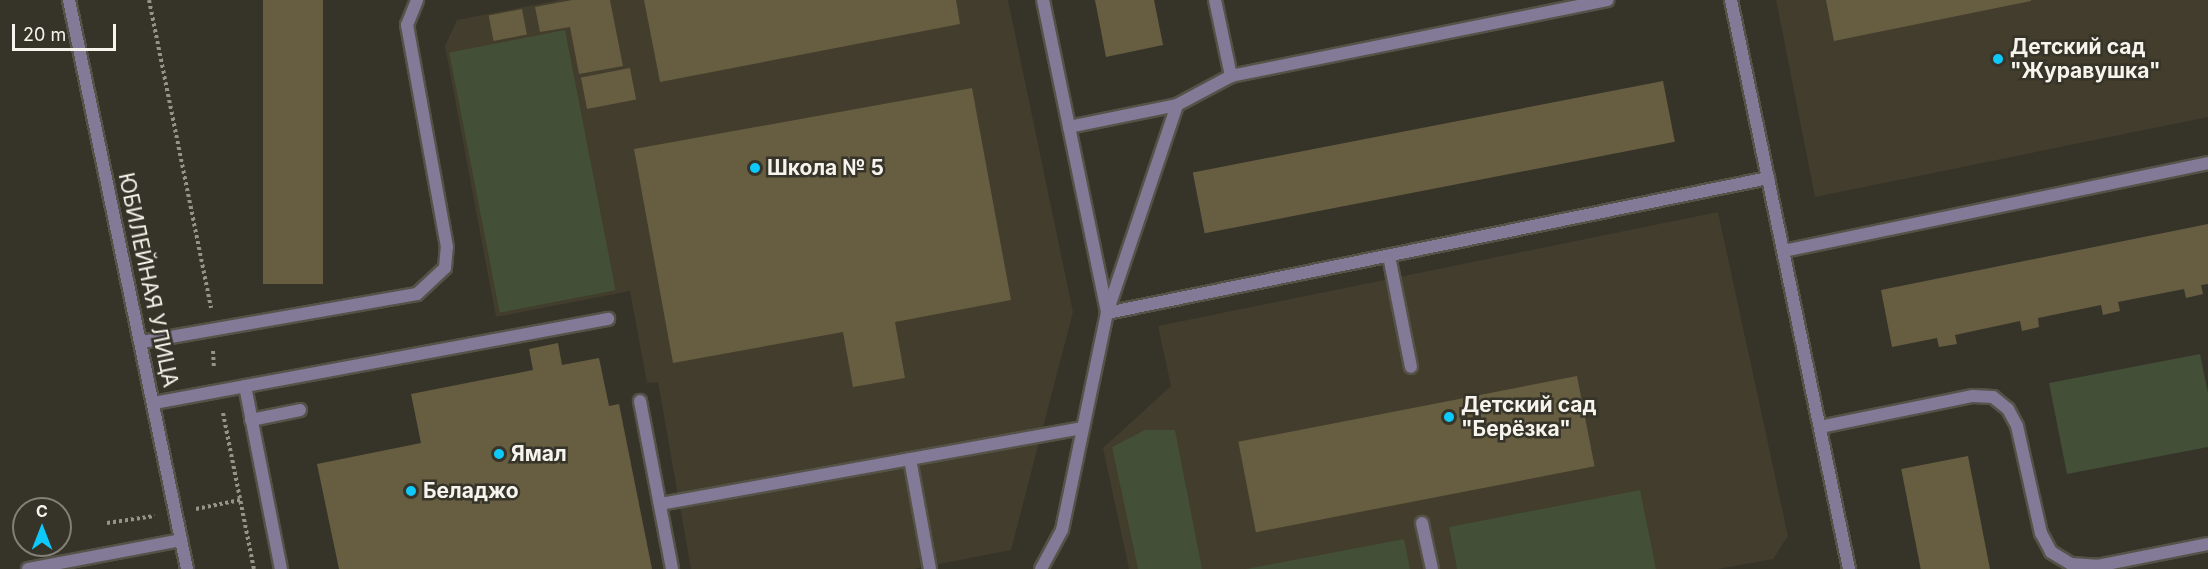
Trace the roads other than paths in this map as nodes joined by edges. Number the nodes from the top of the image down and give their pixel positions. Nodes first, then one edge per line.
1 (69, 0) edge
2 (417, 0) edge
3 (1043, 0) edge
4 (1215, 0) edge
5 (1607, 0) edge
6 (1731, 0) edge
7 (1551, 6) edge
8 (1231, 76) junction
9 (1177, 105) junction
10 (1069, 127) junction
11 (2208, 164) edge
12 (1768, 178) junction
13 (1784, 251) junction
14 (1389, 256) junction
15 (1107, 313) junction
16 (608, 319) dead end
17 (142, 342) junction
18 (1411, 367) dead end
19 (245, 386) junction
20 (640, 401) dead end
21 (154, 403) junction
22 (300, 410) dead end
23 (251, 420) junction
24 (1820, 427) junction
25 (1082, 428) junction
26 (910, 459) junction
27 (660, 504) junction
28 (1422, 522) dead end
29 (181, 540) junction
30 (2208, 544) edge
31 (28, 569) edge
32 (187, 569) edge
33 (281, 569) edge
34 (672, 569) edge
35 (930, 569) edge
36 (1041, 569) edge
37 (1432, 569) edge
38 (1849, 569) edge

1 - 17 street, ЮБИЛЕЙНАЯ УЛИЦА
2 - 17 street
3 - 10 street
4 - 8 street
5 - 7 street
6 - 12 street
7 - 8 street
8 - 9 street
9 - 10 street
9 - 15 street
10 - 15 street
11 - 13 street
12 - 13 street
12 - 14 street
13 - 24 street
14 - 15 street
14 - 18 street
15 - 25 street
16 - 19 street
17 - 21 street, ЮБИЛЕЙНАЯ УЛИЦА
19 - 21 street
19 - 23 street
20 - 27 street
21 - 29 street, ЮБИЛЕЙНАЯ УЛИЦА
22 - 23 street
23 - 33 street
24 - 30 street
24 - 38 street
25 - 26 street
25 - 36 street
26 - 27 street
26 - 35 street
27 - 34 street
28 - 37 street
29 - 31 street
29 - 32 street, ЮБИЛЕЙНАЯ УЛИЦА

